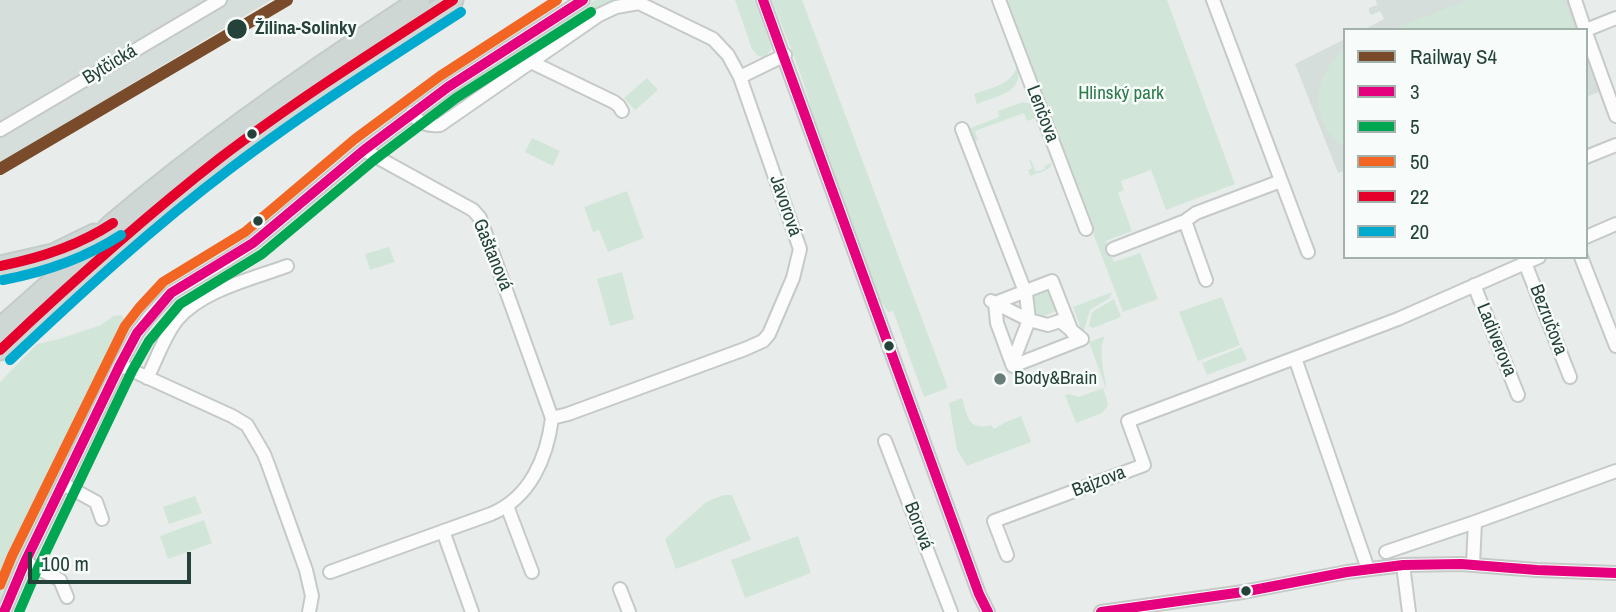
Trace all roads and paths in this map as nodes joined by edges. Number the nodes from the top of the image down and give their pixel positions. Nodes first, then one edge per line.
1 (220, 0) edge
2 (420, 0) edge
3 (453, 0) edge
4 (583, 0) edge
5 (764, 0) edge
6 (999, 0) edge
7 (1213, 0) edge
8 (1574, 0) edge
9 (1616, 18) edge
10 (1585, 28) edge
11 (1588, 30) edge
12 (1588, 37) edge
13 (785, 55) junction
14 (531, 61) junction
15 (740, 77) junction
16 (622, 111) dead end
17 (412, 113) junction
18 (1616, 116) edge
19 (962, 129) dead end
20 (0, 130) edge
21 (1616, 145) edge
22 (364, 150) junction
23 (1588, 156) edge
24 (1281, 181) junction
25 (1185, 221) junction
26 (1616, 224) edge
27 (1086, 229) dead end
28 (115, 233) junction
29 (1588, 236) edge
30 (1113, 249) dead end
31 (1308, 252) dead end
32 (1534, 259) edge
33 (1582, 259) edge
34 (1525, 263) junction
35 (287, 266) dead end
36 (0, 267) edge
37 (1206, 280) dead end
38 (1474, 285) junction
39 (1025, 292) junction
40 (991, 301) junction
41 (1029, 320) junction
42 (0, 328) edge
43 (1072, 332) junction
44 (1616, 346) edge
45 (0, 350) edge
46 (1295, 358) junction
47 (1012, 364) junction
48 (120, 365) junction
49 (148, 377) junction
50 (1570, 377) dead end
51 (1518, 394) dead end
52 (552, 418) junction
53 (885, 441) dead end
54 (1616, 471) edge
55 (63, 484) junction
56 (508, 506) junction
57 (102, 519) dead end
58 (1475, 522) junction
59 (443, 531) junction
60 (1386, 552) dead end
61 (1007, 555) dead end
62 (25, 562) junction
63 (1403, 565) junction
64 (1473, 565) junction
65 (1368, 569) junction
66 (330, 572) dead end
67 (532, 572) dead end
68 (1616, 573) edge
69 (620, 589) dead end
70 (67, 597) dead end
71 (4, 612) edge
72 (309, 612) edge
73 (472, 612) edge
74 (629, 612) edge
75 (951, 612) edge
76 (988, 612) edge
77 (1101, 612) edge
78 (1409, 612) edge

1 - 20 street, Bytčická
2 - 28 main road
3 - 28 main road
4 - 17 street
5 - 13 street
6 - 27 street, Lenčova
7 - 24 street
8 - 10 street
9 - 11 street
12 - 18 street
13 - 15 street
13 - 76 street
14 - 15 street, Javorová
14 - 16 street
14 - 17 street, Javorová
15 - 52 street, Javorová
17 - 22 street
19 - 39 street
21 - 23 street
22 - 48 street
22 - 52 street, Gaštanová
24 - 25 street
24 - 31 street
25 - 30 street
25 - 37 street
26 - 29 street
28 - 36 main road
28 - 42 main road
28 - 45 main road
32 - 34 street, Bajzova
33 - 44 street
34 - 38 street, Bajzova
34 - 50 street, Bezručova
35 - 49 street
38 - 46 street, Bajzova
38 - 51 street, Ladiverova
39 - 40 street
39 - 41 street
39 - 43 street
40 - 41 street
40 - 47 street
41 - 43 street
41 - 47 street
43 - 47 street
46 - 61 street, Bajzova
46 - 65 street
48 - 49 street
48 - 55 street
49 - 72 street
52 - 56 street
53 - 75 street, Borová
54 - 58 street
55 - 57 street
55 - 62 street
56 - 59 street
56 - 67 street
58 - 60 street
58 - 64 street
59 - 66 street
59 - 73 street
62 - 70 street
62 - 71 street
63 - 64 street
63 - 65 street
63 - 78 street
64 - 68 street
65 - 77 street
69 - 74 street

